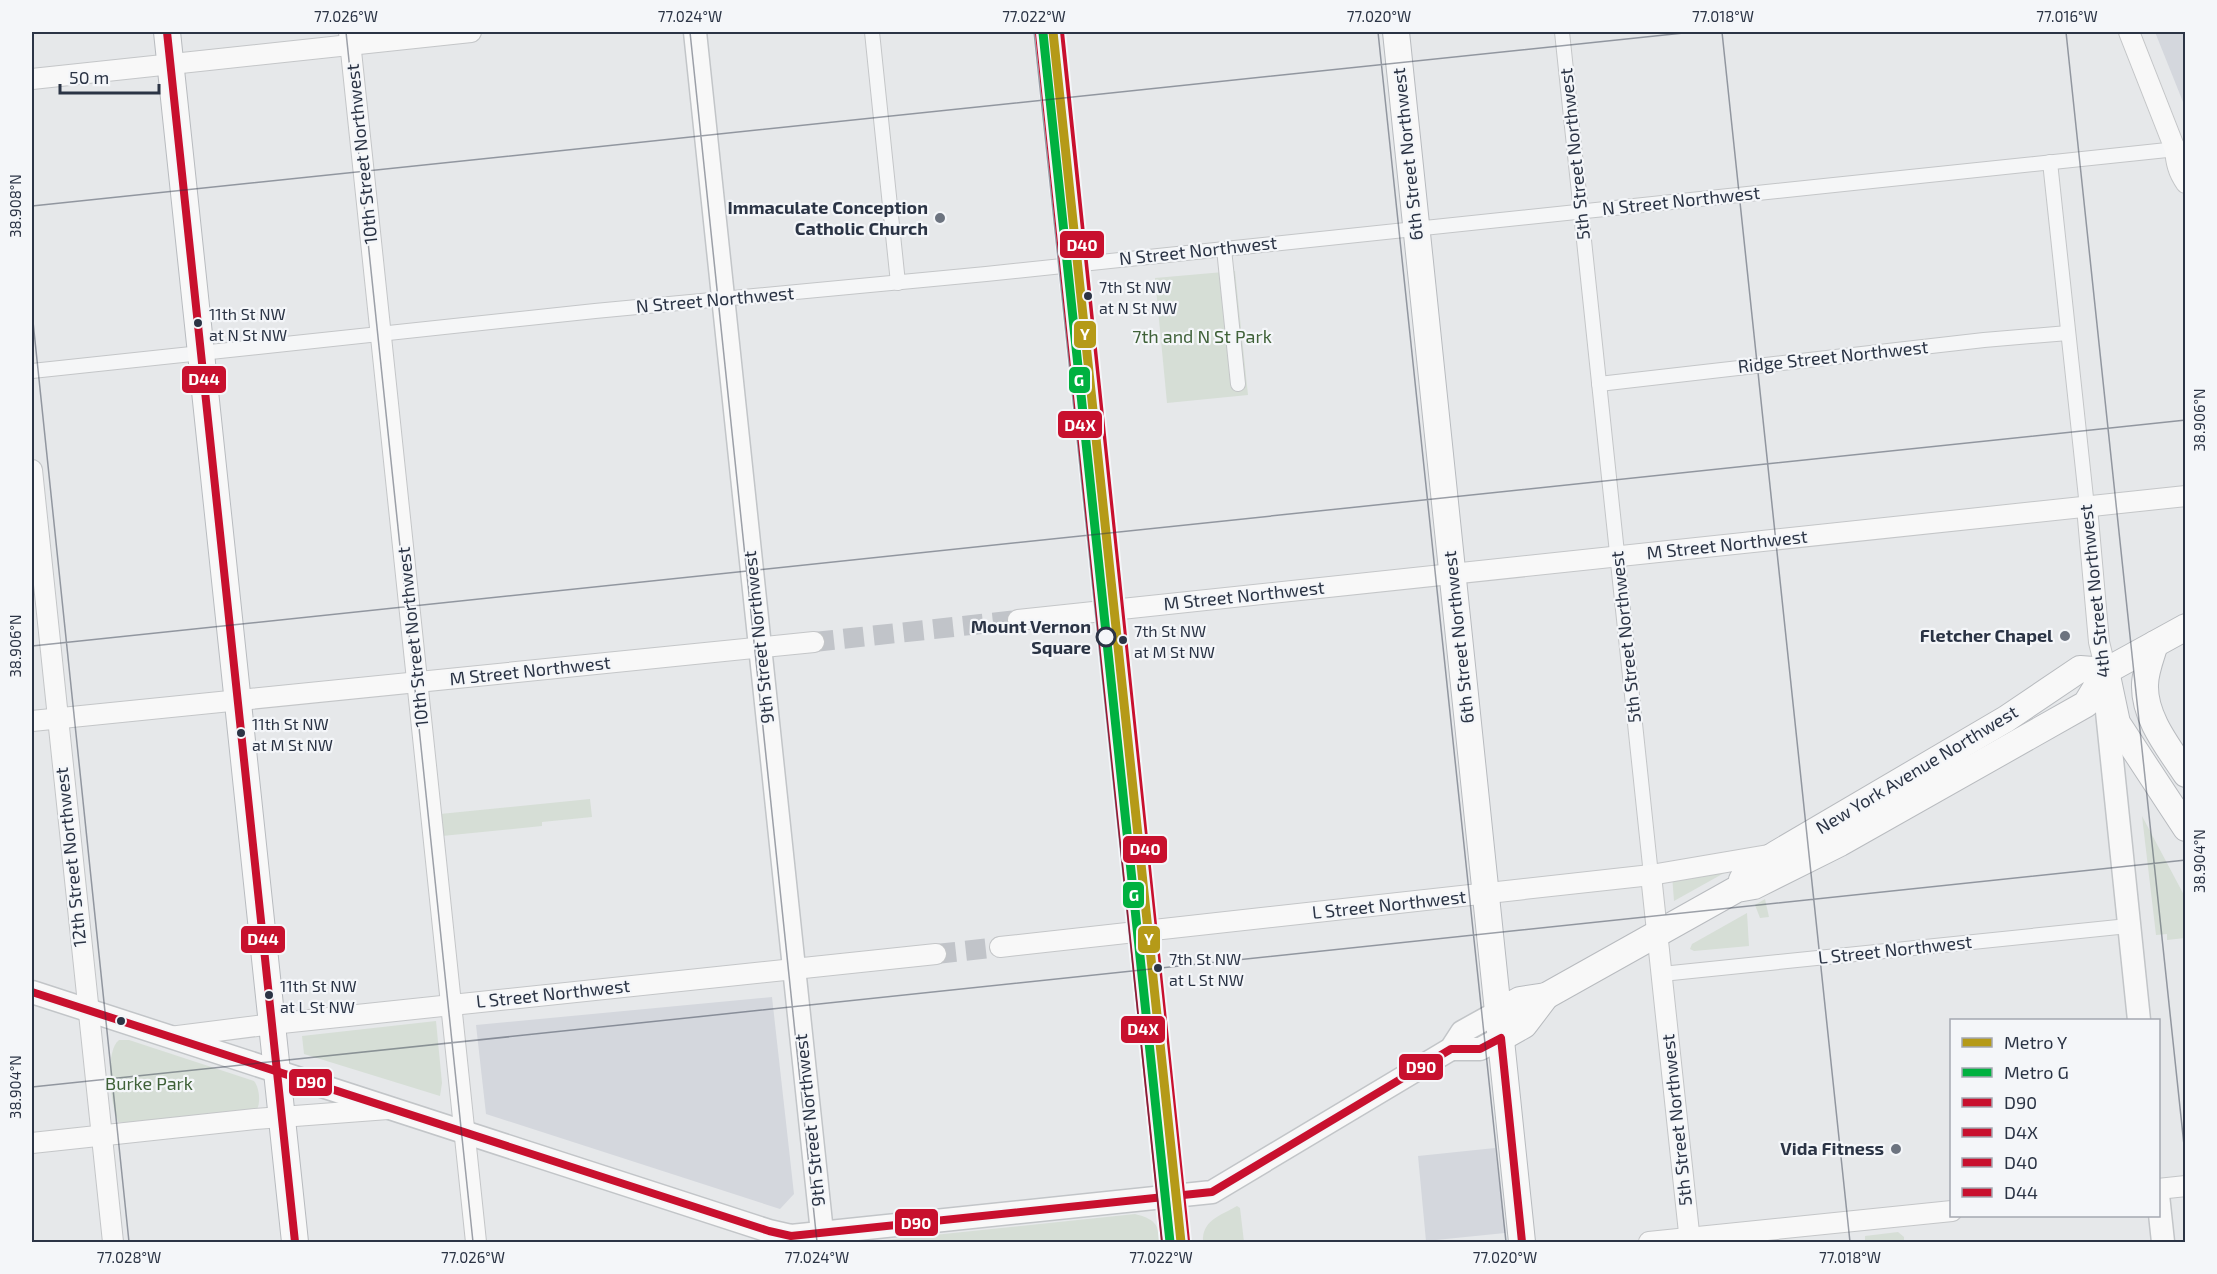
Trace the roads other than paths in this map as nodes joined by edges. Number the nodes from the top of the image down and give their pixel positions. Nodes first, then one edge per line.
1 (167, 32) edge
2 (471, 32) edge
3 (695, 32) edge
4 (872, 32) edge
5 (1048, 32) edge
6 (1396, 32) edge
7 (1563, 32) edge
8 (2129, 32) edge
9 (349, 38) edge
10 (171, 63) junction
11 (32, 79) edge
12 (2182, 152) edge
13 (2050, 162) junction
14 (2186, 183) edge
15 (1580, 211) junction
16 (1416, 229) junction
17 (1224, 249) junction
18 (1073, 264) junction
19 (898, 283) junction
20 (724, 299) junction
21 (2068, 333) junction
22 (381, 335) junction
23 (202, 354) junction
24 (32, 371) edge
25 (1238, 384) dead end
26 (1599, 384) junction
27 (32, 470) edge
28 (2186, 496) edge
29 (2086, 507) junction
30 (1617, 557) junction
31 (1453, 574) junction
32 (1109, 610) junction
33 (1018, 620) tunnel mouth
34 (2186, 627) edge
35 (814, 642) tunnel mouth
36 (2155, 644) junction
37 (760, 647) junction
38 (2106, 671) junction
39 (418, 682) junction
40 (238, 700) junction
41 (56, 718) junction
42 (32, 721) edge
43 (2186, 774) edge
44 (2186, 828) edge
45 (1776, 854) junction
46 (1651, 875) junction
47 (1737, 889) junction
48 (1486, 894) junction
49 (2128, 926) junction
50 (1143, 932) junction
51 (1657, 933) junction
52 (1000, 947) tunnel mouth
53 (936, 954) tunnel mouth
54 (793, 968) junction
55 (1662, 974) junction
56 (32, 992) edge
57 (1546, 996) junction
58 (452, 1004) junction
59 (89, 1011) junction
60 (1498, 1012) junction
61 (2139, 1019) edge
62 (272, 1024) junction
63 (170, 1037) junction
64 (1501, 1038) junction
65 (1451, 1049) junction
66 (277, 1070) junction
67 (391, 1109) junction
68 (281, 1116) junction
69 (464, 1132) junction
70 (102, 1136) junction
71 (32, 1143) edge
72 (2186, 1186) edge
73 (2160, 1189) edge
74 (1171, 1196) junction
75 (1950, 1211) edge
76 (2160, 1214) edge
77 (823, 1240) edge
78 (1690, 1240) edge
79 (113, 1242) edge
80 (295, 1242) edge
81 (476, 1242) edge
82 (1176, 1242) edge
83 (1522, 1242) edge
84 (1649, 1242) edge
85 (2163, 1242) edge

1 - 10 highway
2 - 9 street
3 - 20 main road, 9th Street Northwest
4 - 19 street
5 - 18 street
6 - 16 highway, 6th Street Northwest
7 - 15 street, 5th Street Northwest
8 - 12 street
9 - 10 street
9 - 22 street, 10th Street Northwest
10 - 11 street
10 - 23 highway
12 - 13 street, N Street Northwest
12 - 14 street
13 - 15 street, N Street Northwest
13 - 21 street, 4th Street Northwest
15 - 16 street, N Street Northwest
15 - 26 street, 5th Street Northwest
16 - 17 street, N Street Northwest
16 - 31 highway, 6th Street Northwest
17 - 18 street, N Street Northwest
17 - 25 street
18 - 19 street, N Street Northwest
18 - 32 street
19 - 20 street, N Street Northwest
20 - 22 street, N Street Northwest
20 - 37 main road, 9th Street Northwest
21 - 26 street, Ridge Street Northwest
21 - 29 street, 4th Street Northwest
22 - 23 street, N Street Northwest
22 - 39 street, 10th Street Northwest
23 - 24 street, N Street Northwest
23 - 40 highway
26 - 30 street, 5th Street Northwest
27 - 41 street, 12th Street Northwest
28 - 29 street, M Street Northwest
29 - 30 street, M Street Northwest
29 - 38 street, 4th Street Northwest
30 - 31 street, M Street Northwest
30 - 46 street, 5th Street Northwest
31 - 32 street, M Street Northwest
31 - 48 highway, 6th Street Northwest
32 - 33 street, M Street Northwest
32 - 50 street
34 - 36 highway, New York Avenue Northwest
35 - 37 street, M Street Northwest
36 - 38 highway, New York Avenue Northwest
36 - 43 highway
37 - 39 street, M Street Northwest
37 - 54 main road, 9th Street Northwest
38 - 44 highway
38 - 45 highway, New York Avenue Northwest
38 - 47 highway, New York Avenue Northwest
38 - 49 main road, 4th Street Northwest
39 - 40 street, M Street Northwest
39 - 58 street, 10th Street Northwest
40 - 41 street, M Street Northwest
40 - 62 highway
41 - 42 street, M Street Northwest
41 - 59 street, 12th Street Northwest
45 - 46 street, L Street Northwest
45 - 47 highway, New York Avenue Northwest
46 - 48 street, L Street Northwest
46 - 51 street, 5th Street Northwest
47 - 51 highway, New York Avenue Northwest
48 - 50 street, L Street Northwest
48 - 60 highway, 6th Street Northwest
49 - 55 street, L Street Northwest
49 - 61 main road, 4th Street Northwest
50 - 52 street, L Street Northwest
50 - 74 street
51 - 55 street, 5th Street Northwest
51 - 57 highway, New York Avenue Northwest
53 - 54 street, L Street Northwest
54 - 58 street, L Street Northwest
54 - 77 main road, 9th Street Northwest
55 - 78 street, 5th Street Northwest
56 - 59 main road, New York Avenue Northwest
57 - 60 highway, New York Avenue Northwest
57 - 64 highway, New York Avenue Northwest
58 - 62 street, L Street Northwest
58 - 69 street, 10th Street Northwest
59 - 63 main road, New York Avenue Northwest
59 - 70 street, 12th Street Northwest
60 - 64 highway, 6th Street Northwest
60 - 65 main road, New York Avenue Northwest
62 - 63 street, L Street Northwest
62 - 66 highway
63 - 66 main road, New York Avenue Northwest
64 - 65 main road, New York Avenue Northwest
64 - 83 highway, 6th Street Northwest
65 - 74 main road, New York Avenue Northwest
66 - 67 main road, New York Avenue Northwest
66 - 68 highway
67 - 68 street
67 - 69 main road, New York Avenue Northwest
68 - 70 street
68 - 80 highway
69 - 77 main road, New York Avenue Northwest
69 - 81 street, 10th Street Northwest
70 - 71 street
70 - 79 street, 12th Street Northwest
72 - 73 street
74 - 77 main road, New York Avenue Northwest
74 - 82 main road
75 - 78 street
76 - 85 main road
78 - 84 street

